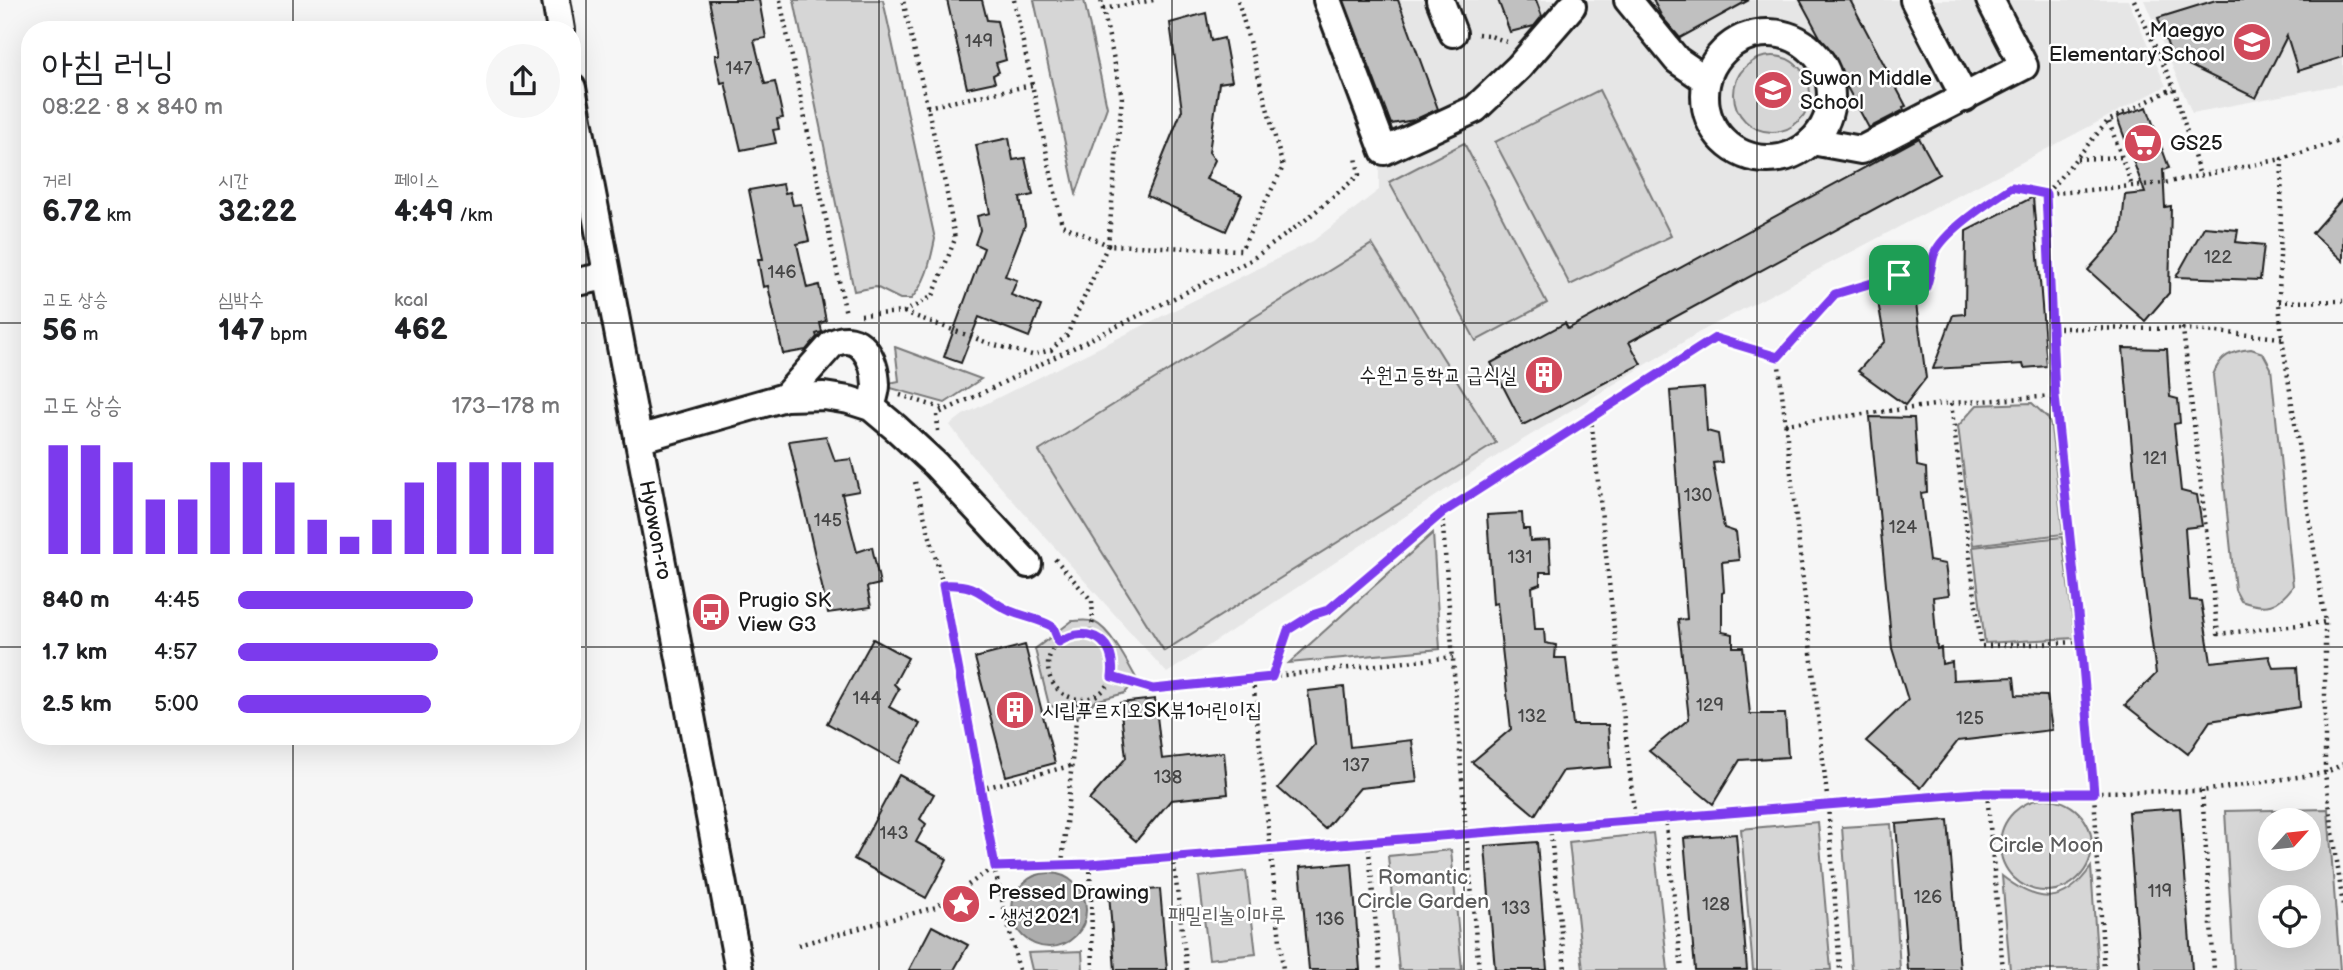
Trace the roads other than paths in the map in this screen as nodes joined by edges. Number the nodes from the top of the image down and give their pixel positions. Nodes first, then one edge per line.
1 (556, 0) edge
2 (1326, 0) edge
3 (1440, 0) edge
4 (1628, 0) edge
5 (1914, 0) edge
6 (1990, 0) edge
7 (1573, 2) edge
8 (560, 21) edge
9 (1453, 33) road end
10 (1706, 80) junction
11 (1965, 98) junction
12 (581, 136) edge
13 (1812, 141) junction
14 (607, 276) junction
15 (581, 281) edge
16 (785, 397) junction
17 (874, 397) junction
18 (638, 439) junction
19 (1027, 564) dead end
20 (740, 970) edge

1 - 8 street
2 - 7 street
3 - 9 street
4 - 10 street
5 - 11 street
6 - 11 street
10 - 13 street
10 - 13 street
11 - 13 street
12 - 14 street, Hyowon-ro
14 - 15 street
14 - 18 street, Hyowon-ro
16 - 17 street
16 - 17 street
16 - 18 street
17 - 19 street
18 - 20 street, Hyowon-ro

